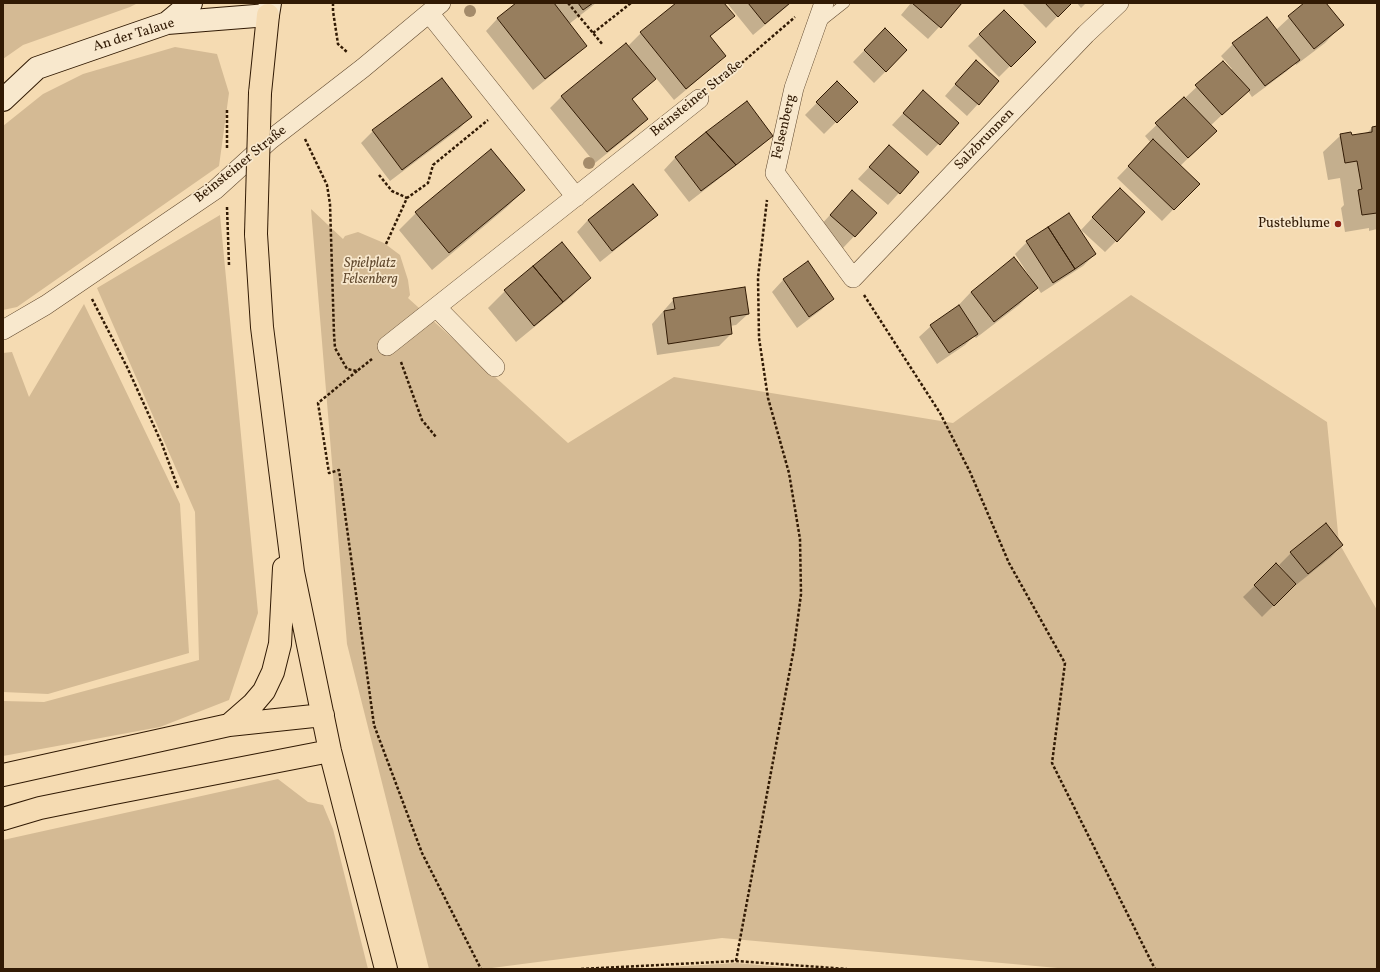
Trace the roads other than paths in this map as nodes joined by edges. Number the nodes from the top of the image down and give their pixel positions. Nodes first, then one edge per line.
1 (191, 3) edge
2 (845, 3) edge
3 (1119, 3) edge
4 (435, 8) edge
5 (269, 9) edge
6 (821, 13) edge
7 (167, 23) junction
8 (699, 99) road end
9 (3, 100) edge
10 (576, 197) junction
11 (853, 278) joint
12 (437, 308) junction
13 (3, 330) edge
14 (387, 346) road end
15 (496, 367) dead end
16 (287, 526) junction
17 (322, 715) junction
18 (229, 725) junction
19 (330, 751) junction
20 (3, 775) edge
21 (3, 819) edge
22 (386, 969) edge

1 - 7 street
2 - 6 lane
3 - 11 street, Salzbrunnen
4 - 10 street, Beinsteiner Straße
4 - 13 street, Beinsteiner Straße
5 - 7 street, An der Talaue
5 - 16 highway, bridge
6 - 11 street, Felsenberg
7 - 9 street, An der Talaue
8 - 10 street, Beinsteiner Straße
10 - 12 street, Beinsteiner Straße
12 - 14 street, Beinsteiner Straße
12 - 15 street
16 - 17 highway
16 - 18 highway
17 - 18 highway
17 - 19 highway
18 - 20 highway
19 - 21 highway
19 - 22 highway

